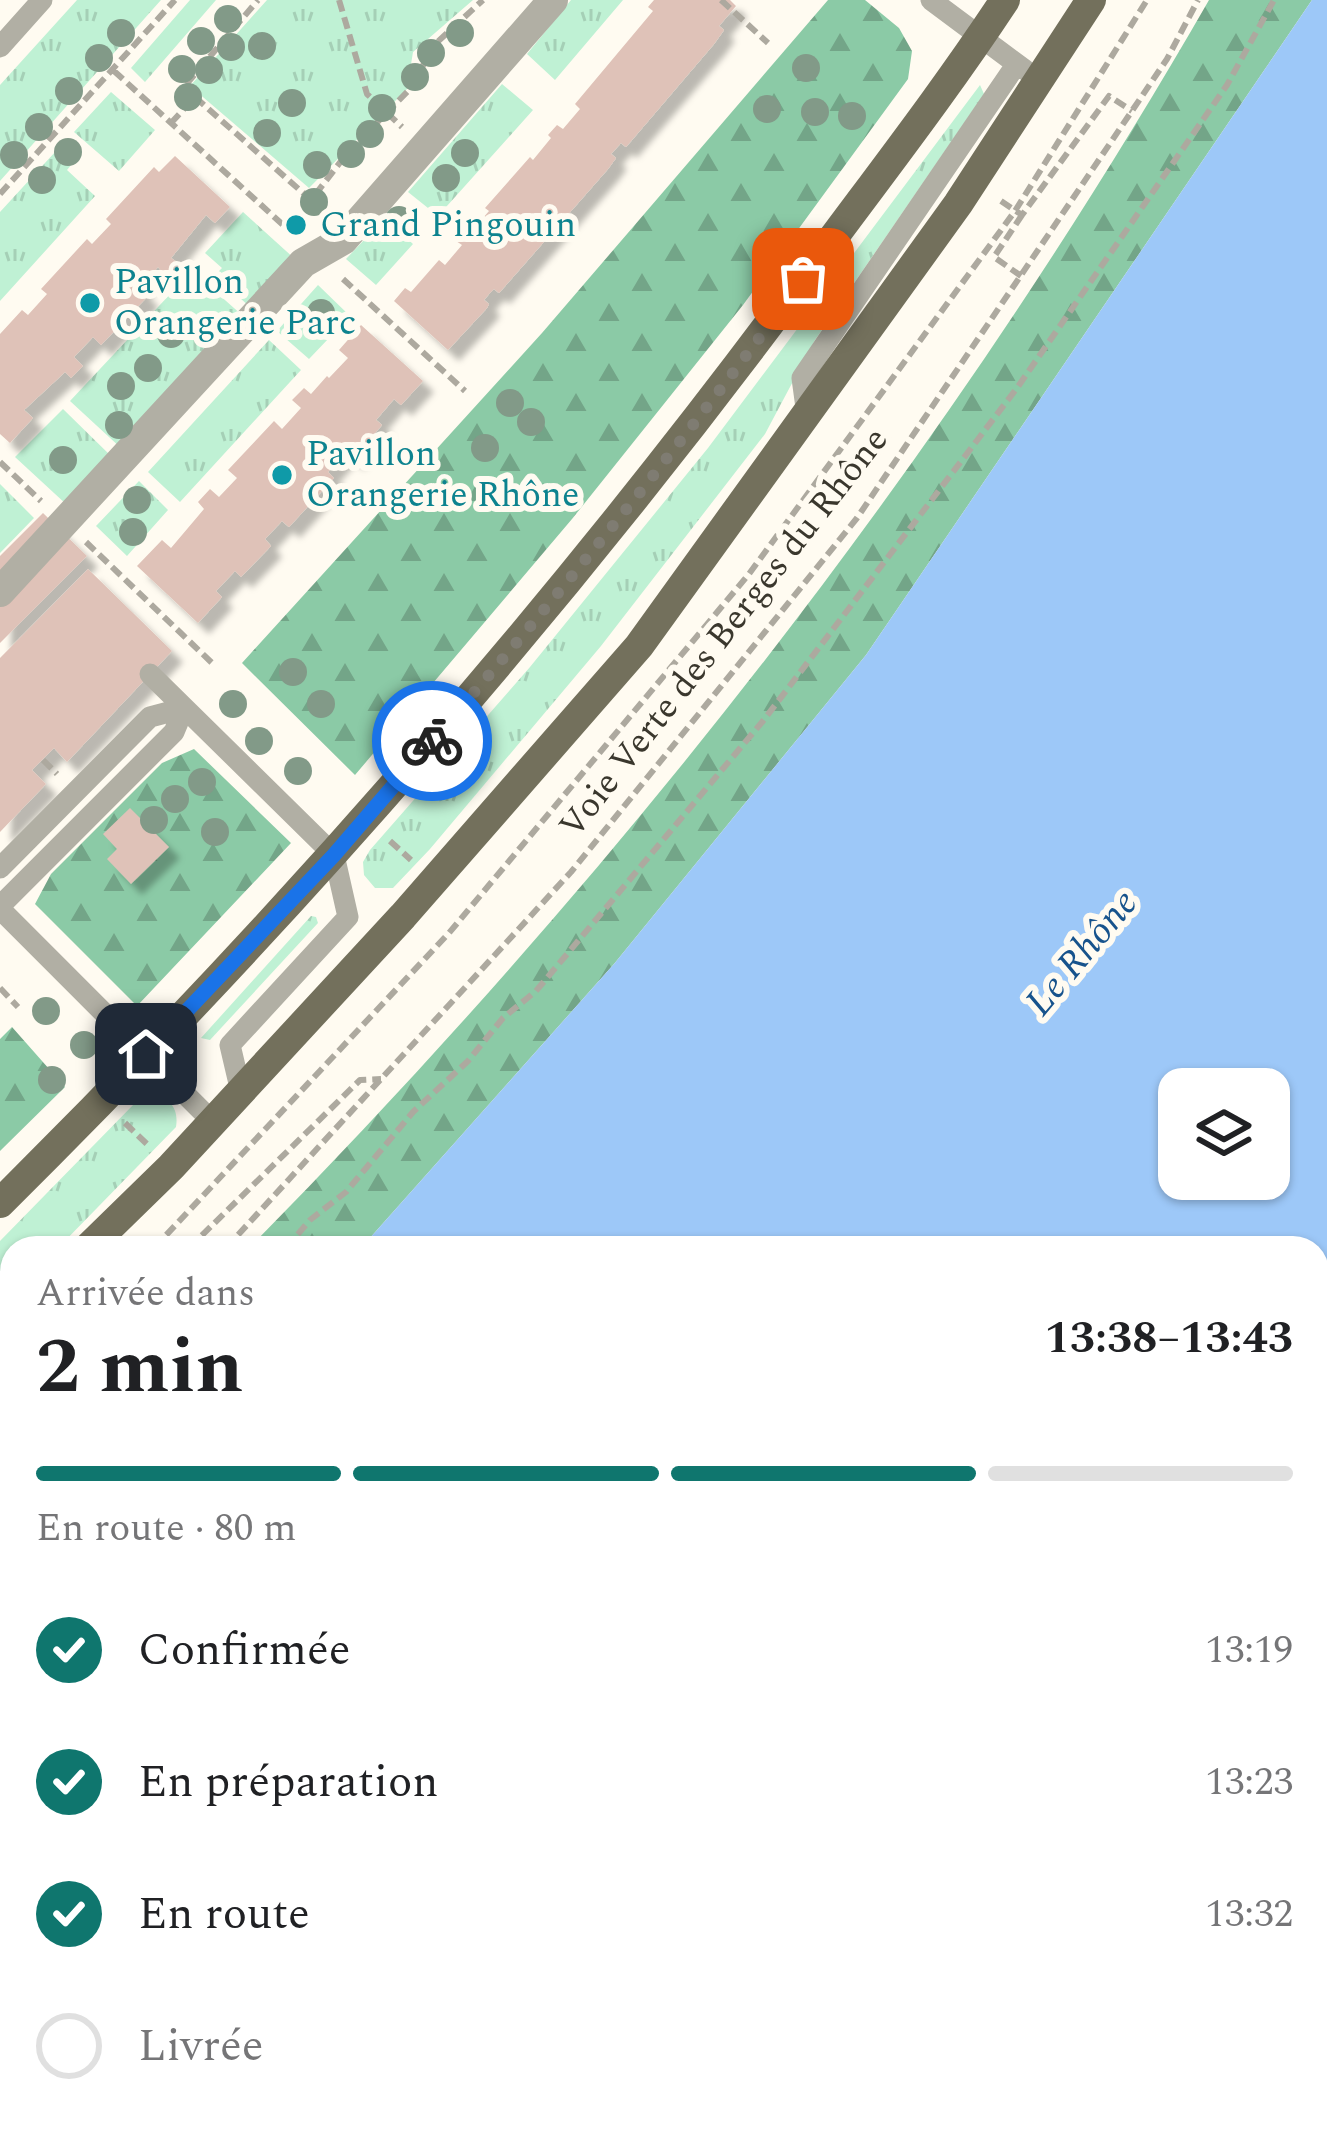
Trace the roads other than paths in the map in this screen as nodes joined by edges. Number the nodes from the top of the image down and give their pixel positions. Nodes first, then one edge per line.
1 (42, 0) edge
2 (553, 0) edge
3 (932, 0) edge
4 (1005, 0) edge
5 (1090, 0) edge
6 (980, 38) junction
7 (0, 47) edge
8 (1029, 72) junction
9 (0, 592) edge
10 (150, 674) dead end
11 (184, 708) junction
12 (334, 855) junction
13 (0, 868) edge
14 (0, 908) edge
15 (146, 1054) junction
16 (241, 1092) junction
17 (213, 1121) junction
18 (0, 1203) edge
19 (100, 1236) edge

1 - 7 lane
2 - 9 street
3 - 6 lane
4 - 6 main road
5 - 8 main road
6 - 8 lane
6 - 12 main road
8 - 16 main road
10 - 11 lane
11 - 12 lane
11 - 13 lane
11 - 14 lane
12 - 15 main road
12 - 16 lane
14 - 15 lane
15 - 17 lane
15 - 18 main road
16 - 17 main road
17 - 19 main road

